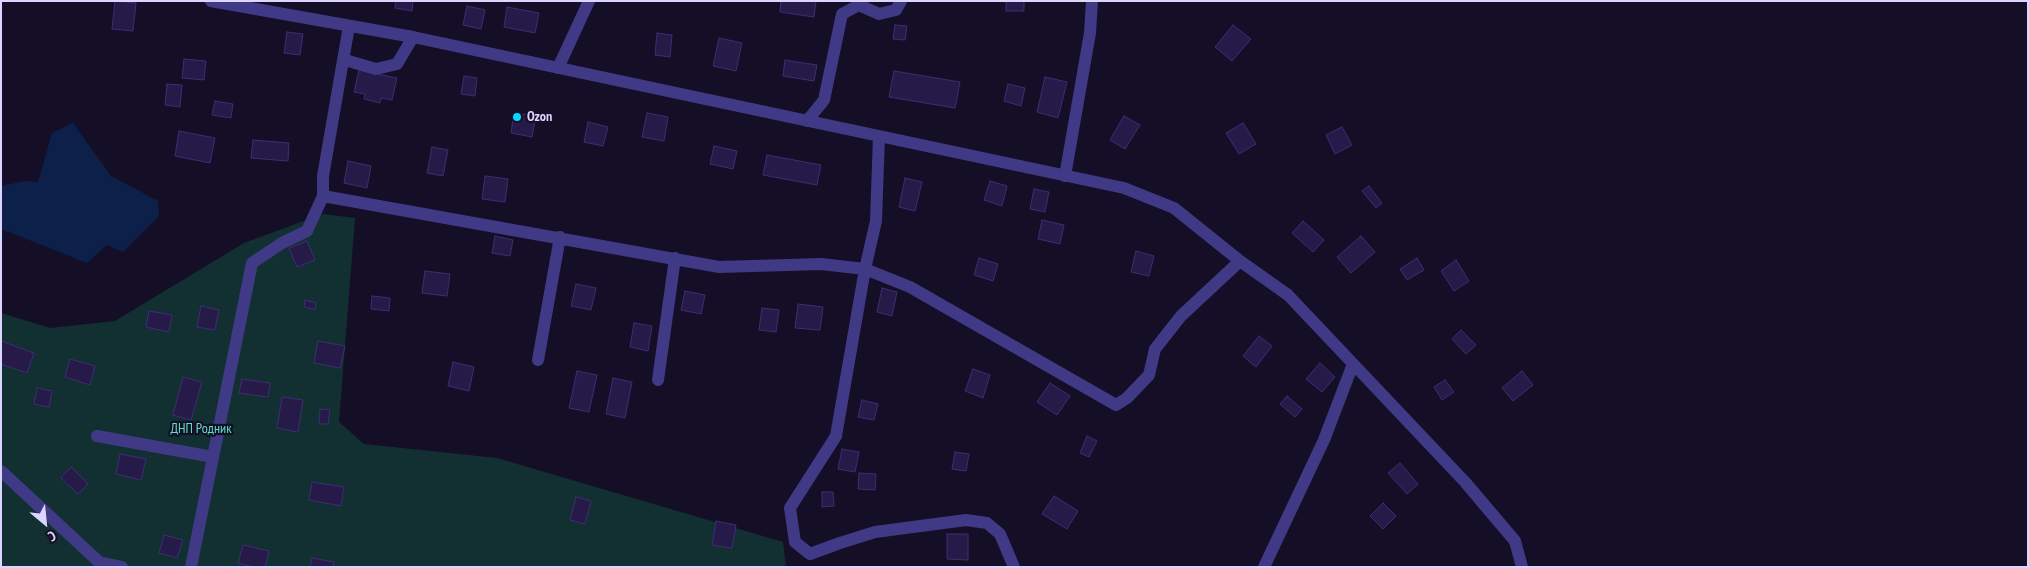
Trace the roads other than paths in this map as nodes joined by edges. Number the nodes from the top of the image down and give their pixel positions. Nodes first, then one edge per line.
1 (211, 1) edge
2 (589, 1) edge
3 (901, 1) edge
4 (1092, 1) edge
5 (349, 26) junction
6 (413, 37) junction
7 (345, 60) junction
8 (558, 68) junction
9 (807, 122) junction
10 (879, 136) junction
11 (1065, 176) junction
12 (322, 196) junction
13 (560, 237) junction
14 (674, 258) junction
15 (1240, 261) junction
16 (866, 269) junction
17 (538, 360) dead end
18 (1353, 364) junction
19 (658, 380) dead end
20 (97, 436) dead end
21 (213, 457) junction
22 (1, 471) edge
23 (99, 564) edge
24 (122, 567) edge
25 (191, 567) edge
26 (1014, 567) edge
27 (1264, 567) edge
28 (1522, 567) edge

1 - 5 street
2 - 8 street
3 - 9 street
4 - 11 street
5 - 6 street
5 - 7 street
6 - 7 street
6 - 8 street
7 - 12 street
8 - 9 street
9 - 10 street
10 - 11 street
10 - 16 street
11 - 15 street
12 - 13 street
12 - 21 street
13 - 14 street
13 - 17 street
14 - 16 street
14 - 19 street
15 - 16 street
15 - 18 street
16 - 26 street
18 - 27 street
18 - 28 street
20 - 21 street
21 - 25 street
22 - 23 street
23 - 24 street

